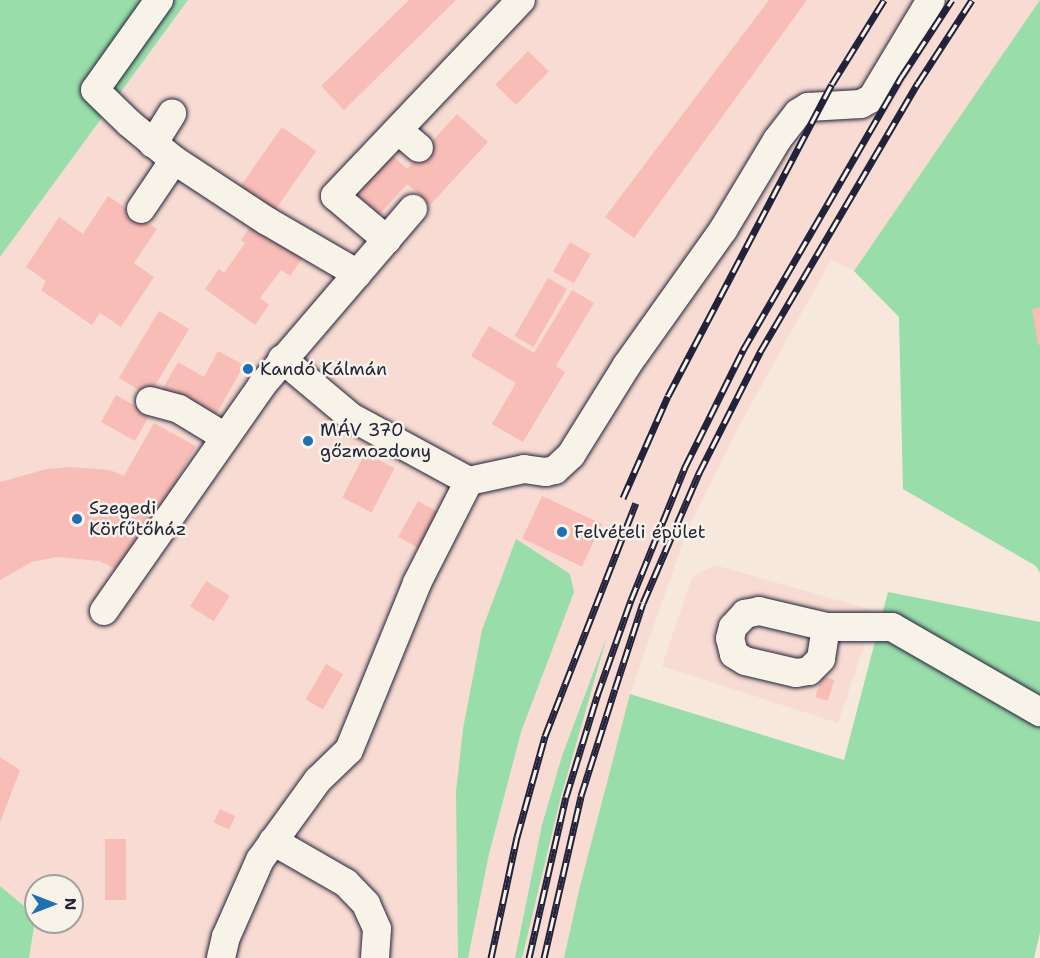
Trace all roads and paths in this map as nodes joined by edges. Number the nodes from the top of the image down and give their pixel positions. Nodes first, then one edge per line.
1 (159, 0) edge
2 (521, 0) edge
3 (930, 0) edge
4 (172, 113) dead end
5 (163, 152) junction
6 (141, 208) dead end
7 (413, 209) dead end
8 (387, 240) junction
9 (358, 274) junction
10 (282, 360) junction
11 (150, 401) dead end
12 (225, 437) junction
13 (469, 481) junction
14 (104, 611) dead end
15 (826, 627) dead end
16 (1040, 712) edge
17 (273, 841) junction
18 (221, 958) edge
19 (375, 958) edge

1 - 5 lane
2 - 8 lane
3 - 13 lane
4 - 5 lane
5 - 6 lane
5 - 9 lane
7 - 8 lane
8 - 9 lane
9 - 10 lane
10 - 12 lane
10 - 13 lane
11 - 12 lane
12 - 14 lane
13 - 17 lane
15 - 16 lane
17 - 18 lane
17 - 19 lane

